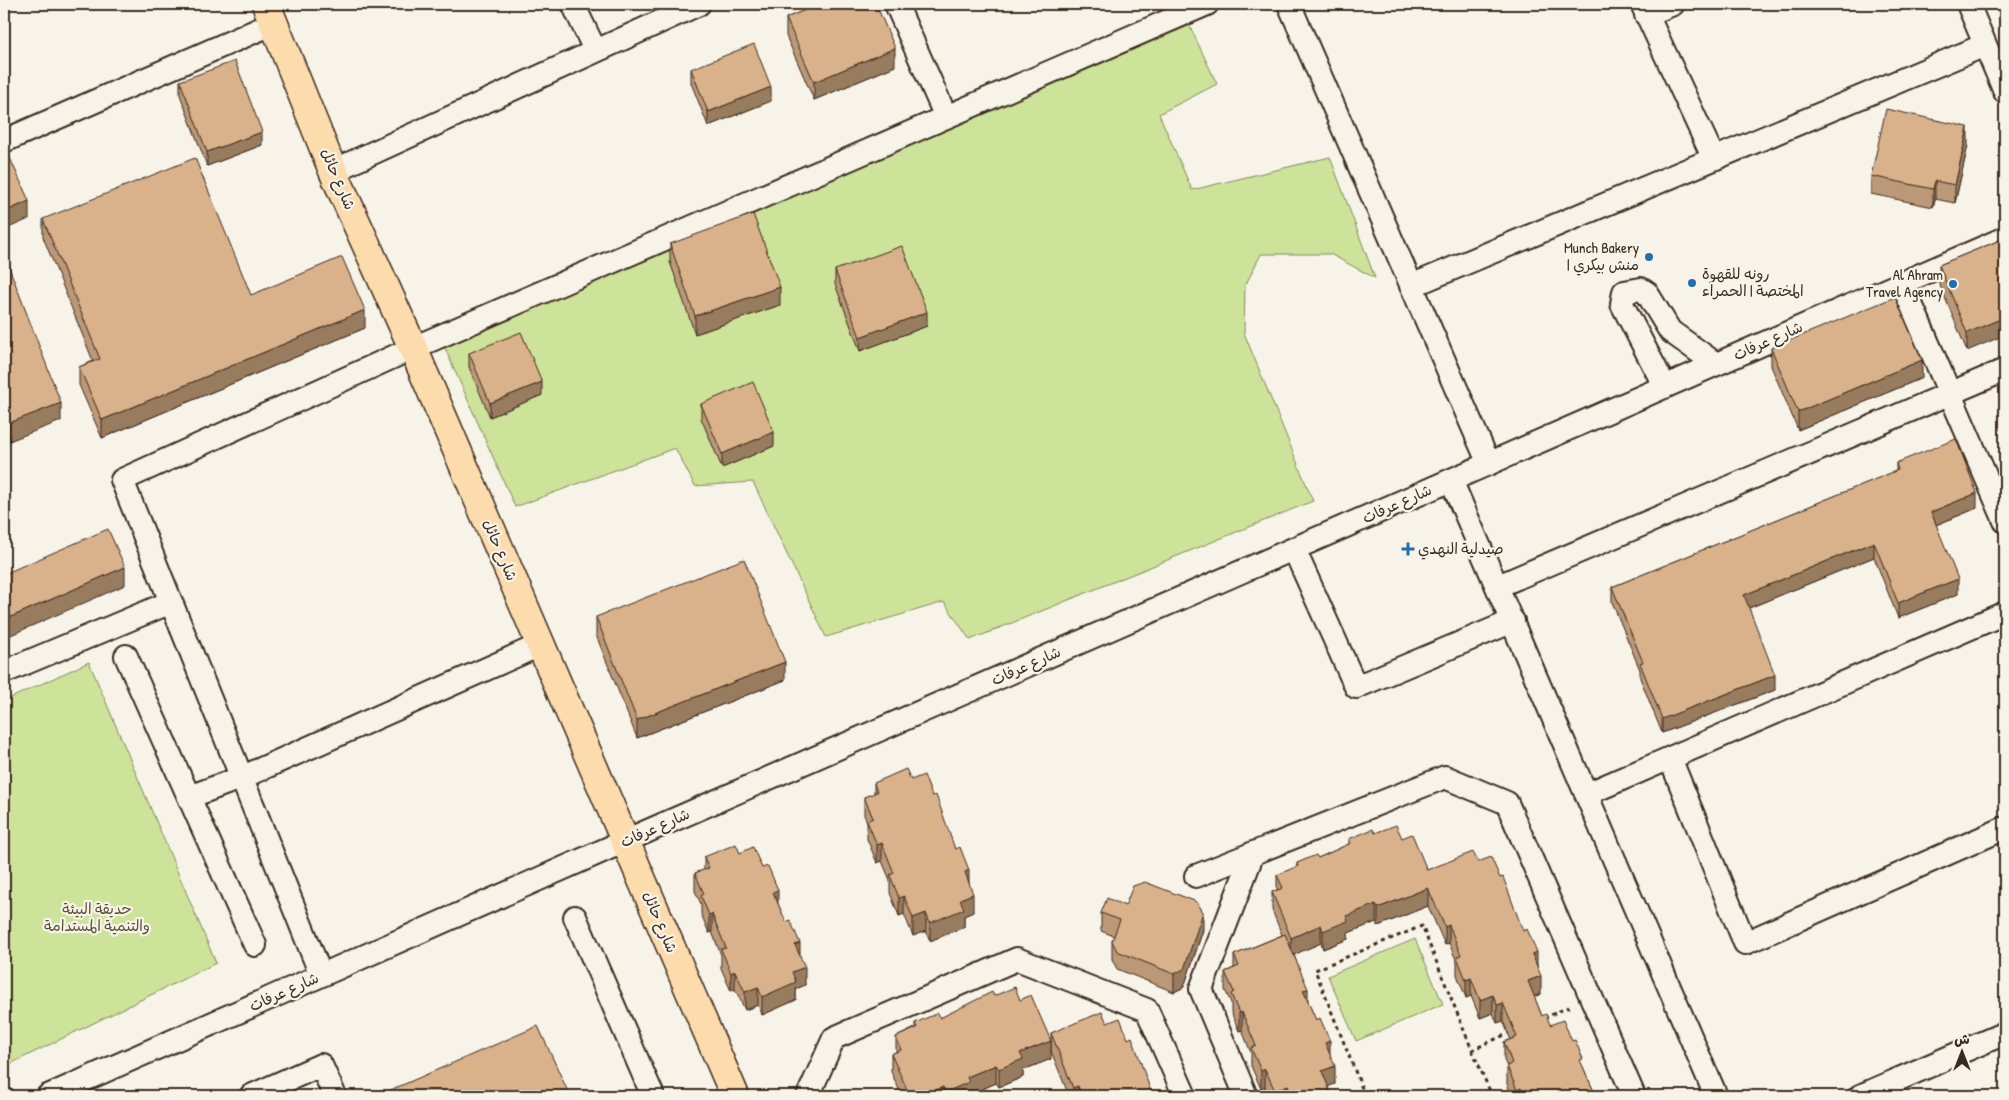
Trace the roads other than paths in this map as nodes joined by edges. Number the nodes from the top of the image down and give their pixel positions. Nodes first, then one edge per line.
1 (573, 4) edge
2 (699, 4) edge
3 (896, 4) edge
4 (1207, 4) edge
5 (1289, 4) edge
6 (1673, 4) edge
7 (1968, 4) edge
8 (1174, 10) edge
9 (1644, 10) edge
10 (270, 14) edge
11 (1985, 45) junction
12 (595, 50) junction
13 (2005, 92) edge
14 (946, 117) junction
15 (4, 141) edge
16 (1714, 159) junction
17 (333, 171) junction
18 (2005, 238) edge
19 (1902, 283) junction
20 (1411, 286) junction
21 (1670, 332) junction
22 (1644, 347) junction
23 (413, 348) junction
24 (1716, 364) junction
25 (2005, 370) edge
26 (1665, 387) junction
27 (1950, 394) junction
28 (1489, 464) junction
29 (1451, 480) junction
30 (2005, 521) edge
31 (1294, 549) junction
32 (1498, 586) junction
33 (171, 602) junction
34 (2005, 612) edge
35 (1513, 622) junction
36 (540, 645) junction
37 (126, 656) dead end
38 (4, 672) edge
39 (1670, 758) junction
40 (243, 777) junction
41 (1587, 794) junction
42 (189, 797) junction
43 (2005, 828) edge
44 (624, 841) junction
45 (1253, 853) junction
46 (1196, 876) dead end
47 (574, 917) dead end
48 (255, 944) dead end
49 (321, 975) junction
50 (2005, 1034) edge
51 (48, 1096) edge
52 (251, 1096) edge
53 (335, 1096) edge
54 (653, 1096) edge
55 (732, 1096) edge
56 (808, 1096) edge
57 (1185, 1096) edge
58 (1246, 1096) edge
59 (1634, 1096) edge
60 (1716, 1096) edge
61 (1860, 1096) edge

1 - 12 street
2 - 12 street
3 - 14 street
4 - 8 street
5 - 20 street
6 - 9 street
7 - 11 street
8 - 14 street
9 - 16 street
10 - 15 street
10 - 17 main road, شارع حائل
11 - 13 street
11 - 16 street
12 - 17 street
14 - 23 street
16 - 20 street
17 - 23 main road, شارع حائل
18 - 19 street, شارع عرفات
19 - 24 street, شارع عرفات
19 - 27 street
20 - 28 street
21 - 22 street
21 - 22 street
21 - 24 street
22 - 26 street
23 - 33 street
23 - 36 main road, شارع حائل
24 - 26 street, شارع عرفات
25 - 27 street
26 - 28 street, شارع عرفات
27 - 30 street
27 - 32 street
28 - 29 street, شارع عرفات
29 - 31 street, شارع عرفات
29 - 32 street
31 - 35 street
31 - 44 street, شارع عرفات
32 - 35 street
33 - 38 street
33 - 40 street
34 - 39 street
35 - 41 street
36 - 40 street
36 - 44 main road, شارع حائل
37 - 42 street
39 - 41 street
39 - 43 street
40 - 42 street
40 - 49 street
41 - 60 street
42 - 48 street
44 - 49 street, شارع عرفات
44 - 55 main road, شارع حائل
45 - 46 street
45 - 58 street
45 - 59 street
47 - 54 street
49 - 51 street, شارع عرفات
50 - 61 street
52 - 53 street
56 - 57 street

